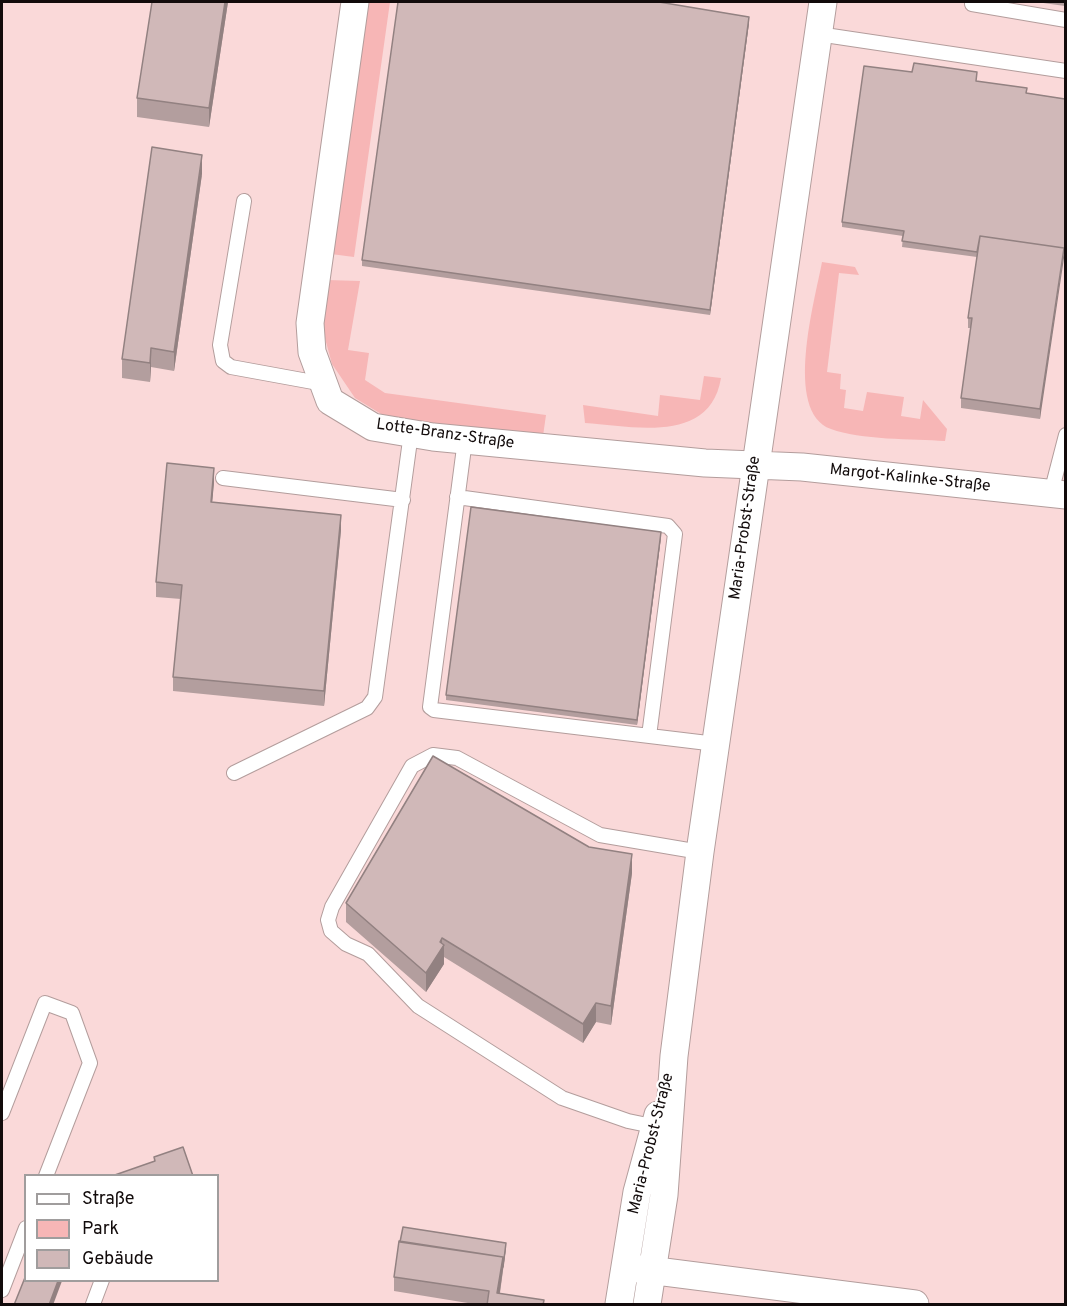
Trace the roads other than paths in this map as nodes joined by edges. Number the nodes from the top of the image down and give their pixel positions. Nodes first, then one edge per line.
1 (355, 2) edge
2 (823, 2) edge
3 (972, 4) dead end
4 (1065, 20) edge
5 (818, 34) junction
6 (1065, 71) edge
7 (244, 201) dead end
8 (324, 384) junction
9 (411, 433) junction
10 (1065, 435) edge
11 (465, 440) junction
12 (755, 465) junction
13 (224, 478) dead end
14 (1058, 494) edge
15 (457, 497) junction
16 (403, 500) junction
17 (649, 736) junction
18 (716, 744) junction
19 (234, 773) dead end
20 (700, 852) junction
21 (2, 1113) edge
22 (662, 1129) junction
23 (47, 1174) edge
24 (24, 1233) edge
25 (625, 1267) junction
26 (654, 1271) junction
27 (102, 1282) edge
28 (2, 1290) edge
29 (864, 1301) edge
30 (93, 1305) edge
31 (619, 1305) edge
32 (647, 1305) edge
33 (915, 1305) edge

1 - 8 street, Lotte-Branz-Straße
2 - 5 street, Maria-Probst-Straße
3 - 4 lane
5 - 6 lane
5 - 12 street, Maria-Probst-Straße
7 - 8 lane
8 - 9 street, Lotte-Branz-Straße
9 - 11 street, Lotte-Branz-Straße
9 - 16 lane
10 - 14 lane
11 - 12 street, Lotte-Branz-Straße
11 - 15 lane
12 - 14 street, Margot-Kalinke-Straße
12 - 18 street, Maria-Probst-Straße
13 - 16 lane
15 - 17 lane
15 - 17 lane
16 - 19 lane
17 - 18 lane
18 - 20 street, Maria-Probst-Straße
20 - 22 street, Maria-Probst-Straße
20 - 22 lane
21 - 23 lane
22 - 25 street, Maria-Probst-Straße
22 - 26 street, Maria-Probst-Straße
24 - 28 lane
25 - 26 street
25 - 31 street, Maria-Probst-Straße
26 - 29 street
26 - 32 street, Maria-Probst-Straße
27 - 30 lane
29 - 33 street

